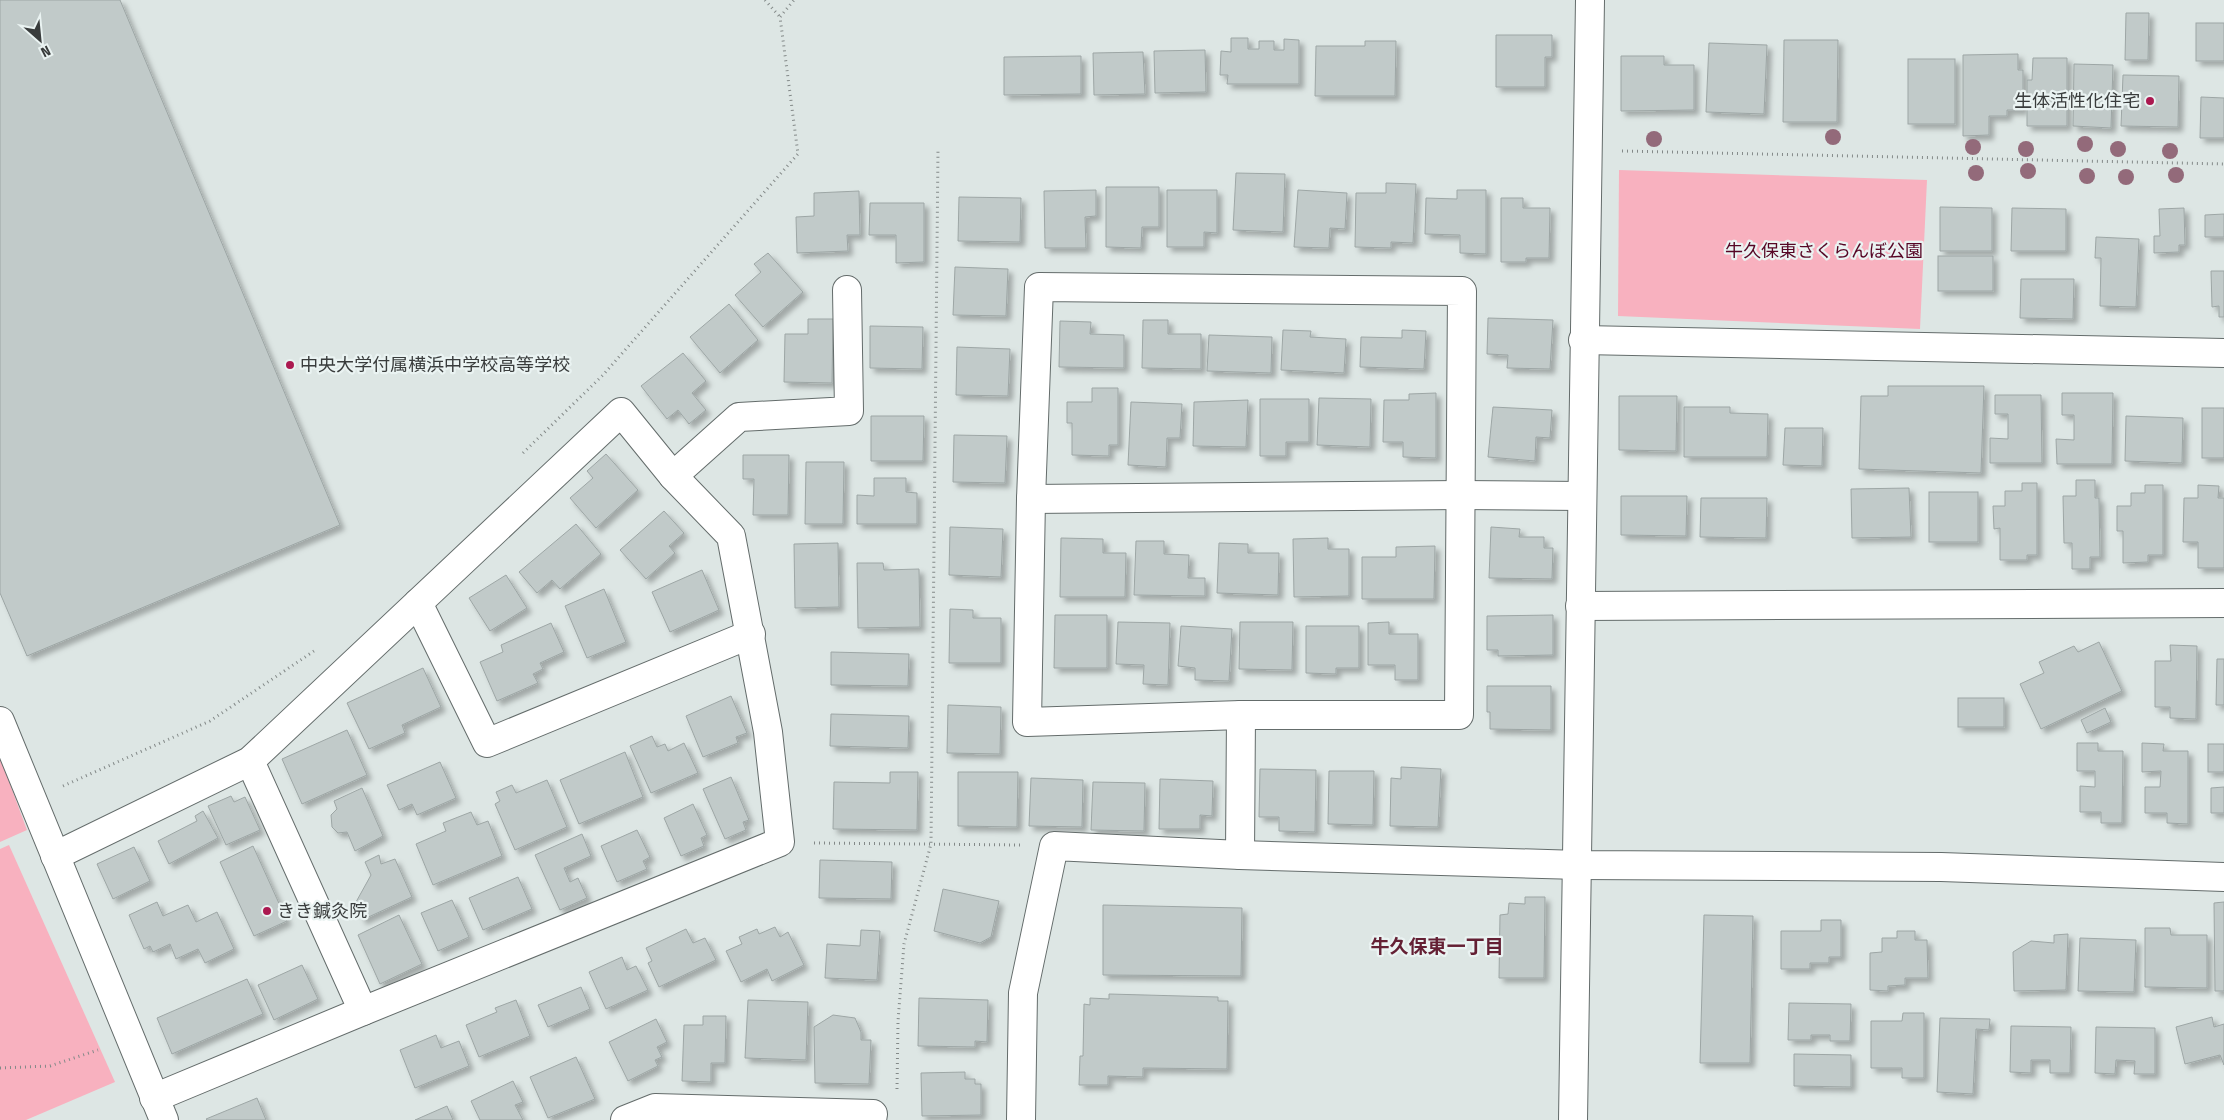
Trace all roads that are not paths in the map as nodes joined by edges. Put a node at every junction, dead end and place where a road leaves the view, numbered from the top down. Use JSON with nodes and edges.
{"nodes":[{"id":1,"x":1590,"y":0,"type":"edge"},
{"id":2,"x":847,"y":290,"type":"dead end"},
{"id":3,"x":1583,"y":340,"type":"junction"},
{"id":4,"x":2224,"y":353,"type":"edge"},
{"id":5,"x":673,"y":476,"type":"junction"},
{"id":6,"x":1460,"y":494,"type":"junction"},
{"id":7,"x":1582,"y":496,"type":"junction"},
{"id":8,"x":1031,"y":499,"type":"junction"},
{"id":9,"x":2224,"y":603,"type":"edge"},
{"id":10,"x":418,"y":604,"type":"junction"},
{"id":11,"x":1580,"y":606,"type":"junction"},
{"id":12,"x":751,"y":634,"type":"junction"},
{"id":13,"x":1241,"y":715,"type":"junction"},
{"id":14,"x":1,"y":728,"type":"edge"},
{"id":15,"x":250,"y":761,"type":"junction"},
{"id":16,"x":1240,"y":855,"type":"junction"},
{"id":17,"x":55,"y":856,"type":"junction"},
{"id":18,"x":1579,"y":865,"type":"junction"},
{"id":19,"x":2224,"y":877,"type":"edge"},
{"id":20,"x":363,"y":1011,"type":"junction"},
{"id":21,"x":159,"y":1109,"type":"edge"},
{"id":22,"x":872,"y":1117,"type":"edge"},
{"id":23,"x":625,"y":1120,"type":"edge"},
{"id":24,"x":1021,"y":1120,"type":"edge"},
{"id":25,"x":1573,"y":1120,"type":"edge"}],
"edges":[{"from":1,"to":3,"type":"street"},
{"from":2,"to":5,"type":"street"},
{"from":3,"to":4,"type":"street"},
{"from":3,"to":7,"type":"street"},
{"from":5,"to":10,"type":"street"},
{"from":5,"to":12,"type":"street"},
{"from":6,"to":7,"type":"street"},
{"from":6,"to":8,"type":"street"},
{"from":6,"to":8,"type":"street"},
{"from":6,"to":13,"type":"street"},
{"from":7,"to":11,"type":"street"},
{"from":8,"to":13,"type":"street"},
{"from":9,"to":11,"type":"street"},
{"from":10,"to":12,"type":"street"},
{"from":10,"to":15,"type":"street"},
{"from":11,"to":18,"type":"street"},
{"from":12,"to":20,"type":"street"},
{"from":13,"to":16,"type":"street"},
{"from":14,"to":17,"type":"street"},
{"from":15,"to":17,"type":"street"},
{"from":15,"to":20,"type":"street"},
{"from":16,"to":18,"type":"street"},
{"from":16,"to":24,"type":"street"},
{"from":17,"to":21,"type":"street"},
{"from":18,"to":19,"type":"street"},
{"from":18,"to":25,"type":"street"},
{"from":20,"to":21,"type":"street"},
{"from":22,"to":23,"type":"street"}]}
